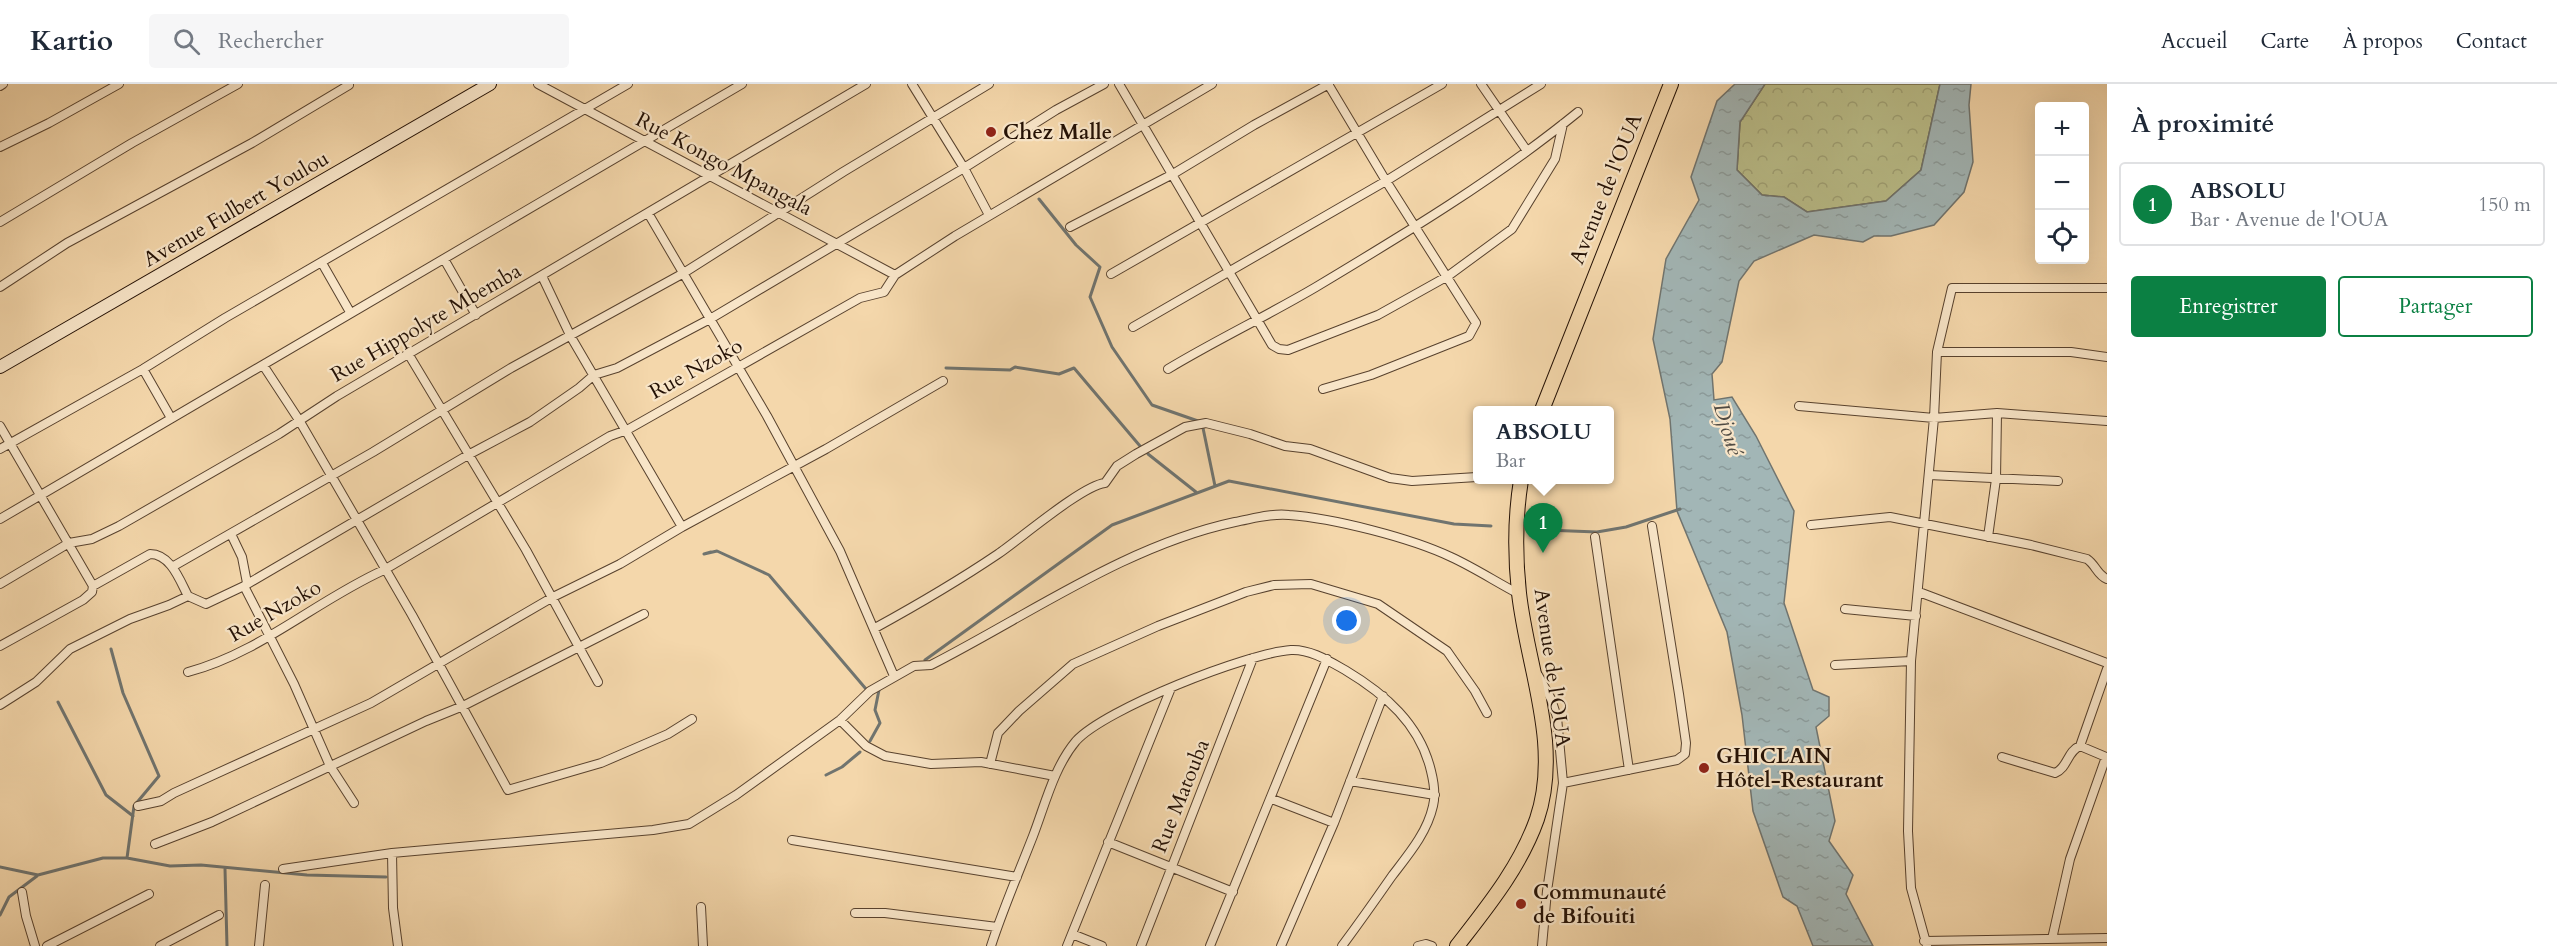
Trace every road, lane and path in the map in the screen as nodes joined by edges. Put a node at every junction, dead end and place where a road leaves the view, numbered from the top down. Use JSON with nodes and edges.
{"nodes":[{"id":1,"x":119,"y":84,"type":"edge"},
{"id":2,"x":238,"y":84,"type":"edge"},
{"id":3,"x":490,"y":84,"type":"edge"},
{"id":4,"x":538,"y":84,"type":"edge"},
{"id":5,"x":628,"y":84,"type":"edge"},
{"id":6,"x":742,"y":84,"type":"edge"},
{"id":7,"x":866,"y":84,"type":"edge"},
{"id":8,"x":912,"y":84,"type":"edge"},
{"id":9,"x":989,"y":84,"type":"edge"},
{"id":10,"x":1104,"y":84,"type":"edge"},
{"id":11,"x":1119,"y":84,"type":"edge"},
{"id":12,"x":1212,"y":84,"type":"edge"},
{"id":13,"x":1328,"y":84,"type":"edge"},
{"id":14,"x":1442,"y":84,"type":"edge"},
{"id":15,"x":1482,"y":84,"type":"edge"},
{"id":16,"x":1541,"y":84,"type":"edge"},
{"id":17,"x":1671,"y":84,"type":"edge"},
{"id":18,"x":349,"y":85,"type":"edge"},
{"id":19,"x":585,"y":110,"type":"junction"},
{"id":20,"x":1499,"y":111,"type":"junction"},
{"id":21,"x":1578,"y":112,"type":"dead end"},
{"id":22,"x":933,"y":118,"type":"junction"},
{"id":23,"x":1563,"y":124,"type":"junction"},
{"id":24,"x":1143,"y":125,"type":"junction"},
{"id":25,"x":1356,"y":133,"type":"junction"},
{"id":26,"x":643,"y":141,"type":"junction"},
{"id":27,"x":0,"y":147,"type":"edge"},
{"id":28,"x":1527,"y":151,"type":"junction"},
{"id":29,"x":964,"y":168,"type":"junction"},
{"id":30,"x":1173,"y":174,"type":"junction"},
{"id":31,"x":710,"y":176,"type":"junction"},
{"id":32,"x":1386,"y":181,"type":"junction"},
{"id":33,"x":648,"y":213,"type":"junction"},
{"id":34,"x":777,"y":213,"type":"junction"},
{"id":35,"x":989,"y":215,"type":"junction"},
{"id":36,"x":0,"y":222,"type":"edge"},
{"id":37,"x":1200,"y":223,"type":"junction"},
{"id":38,"x":1415,"y":226,"type":"junction"},
{"id":39,"x":1070,"y":227,"type":"dead end"},
{"id":40,"x":835,"y":243,"type":"junction"},
{"id":41,"x":444,"y":259,"type":"junction"},
{"id":42,"x":322,"y":263,"type":"junction"},
{"id":43,"x":1229,"y":272,"type":"junction"},
{"id":44,"x":682,"y":274,"type":"junction"},
{"id":45,"x":1111,"y":274,"type":"dead end"},
{"id":46,"x":895,"y":275,"type":"junction"},
{"id":47,"x":542,"y":276,"type":"junction"},
{"id":48,"x":1448,"y":276,"type":"junction"},
{"id":49,"x":0,"y":287,"type":"edge"},
{"id":50,"x":2107,"y":288,"type":"edge"},
{"id":51,"x":350,"y":312,"type":"junction"},
{"id":52,"x":476,"y":315,"type":"junction"},
{"id":53,"x":710,"y":319,"type":"junction"},
{"id":54,"x":1256,"y":319,"type":"junction"},
{"id":55,"x":1133,"y":327,"type":"dead end"},
{"id":56,"x":571,"y":336,"type":"junction"},
{"id":57,"x":1937,"y":352,"type":"junction"},
{"id":58,"x":410,"y":355,"type":"junction"},
{"id":59,"x":2107,"y":357,"type":"edge"},
{"id":60,"x":263,"y":365,"type":"junction"},
{"id":61,"x":0,"y":367,"type":"edge"},
{"id":62,"x":737,"y":367,"type":"junction"},
{"id":63,"x":143,"y":369,"type":"junction"},
{"id":64,"x":1168,"y":369,"type":"dead end"},
{"id":65,"x":594,"y":375,"type":"junction"},
{"id":66,"x":944,"y":381,"type":"dead end"},
{"id":67,"x":1323,"y":389,"type":"dead end"},
{"id":68,"x":1544,"y":406,"type":"edge"},
{"id":69,"x":1799,"y":406,"type":"dead end"},
{"id":70,"x":444,"y":409,"type":"junction"},
{"id":71,"x":1996,"y":413,"type":"junction"},
{"id":72,"x":171,"y":418,"type":"junction"},
{"id":73,"x":1934,"y":418,"type":"junction"},
{"id":74,"x":299,"y":420,"type":"junction"},
{"id":75,"x":2107,"y":421,"type":"edge"},
{"id":76,"x":0,"y":426,"type":"edge"},
{"id":77,"x":627,"y":430,"type":"junction"},
{"id":78,"x":10,"y":443,"type":"junction"},
{"id":79,"x":0,"y":449,"type":"edge"},
{"id":80,"x":468,"y":455,"type":"junction"},
{"id":81,"x":794,"y":465,"type":"junction"},
{"id":82,"x":1929,"y":475,"type":"junction"},
{"id":83,"x":330,"y":476,"type":"junction"},
{"id":84,"x":1473,"y":477,"type":"edge"},
{"id":85,"x":1996,"y":479,"type":"junction"},
{"id":86,"x":2058,"y":481,"type":"dead end"},
{"id":87,"x":1521,"y":484,"type":"edge"},
{"id":88,"x":40,"y":496,"type":"junction"},
{"id":89,"x":497,"y":504,"type":"junction"},
{"id":90,"x":0,"y":519,"type":"edge"},
{"id":91,"x":357,"y":520,"type":"junction"},
{"id":92,"x":1811,"y":525,"type":"dead end"},
{"id":93,"x":1925,"y":525,"type":"junction"},
{"id":94,"x":1652,"y":526,"type":"dead end"},
{"id":95,"x":682,"y":527,"type":"junction"},
{"id":96,"x":231,"y":534,"type":"junction"},
{"id":97,"x":1595,"y":537,"type":"dead end"},
{"id":98,"x":1988,"y":537,"type":"junction"},
{"id":99,"x":69,"y":543,"type":"junction"},
{"id":100,"x":172,"y":567,"type":"junction"},
{"id":101,"x":384,"y":570,"type":"junction"},
{"id":102,"x":2107,"y":579,"type":"edge"},
{"id":103,"x":0,"y":584,"type":"edge"},
{"id":104,"x":245,"y":584,"type":"junction"},
{"id":105,"x":93,"y":586,"type":"junction"},
{"id":106,"x":1919,"y":592,"type":"junction"},
{"id":107,"x":1519,"y":594,"type":"junction"},
{"id":108,"x":188,"y":596,"type":"junction"},
{"id":109,"x":553,"y":597,"type":"junction"},
{"id":110,"x":1845,"y":609,"type":"dead end"},
{"id":111,"x":644,"y":614,"type":"dead end"},
{"id":112,"x":1916,"y":616,"type":"junction"},
{"id":113,"x":874,"y":628,"type":"junction"},
{"id":114,"x":270,"y":635,"type":"junction"},
{"id":115,"x":0,"y":646,"type":"edge"},
{"id":116,"x":580,"y":647,"type":"junction"},
{"id":117,"x":1253,"y":658,"type":"junction"},
{"id":118,"x":1327,"y":659,"type":"junction"},
{"id":119,"x":1911,"y":661,"type":"junction"},
{"id":120,"x":2107,"y":663,"type":"edge"},
{"id":121,"x":440,"y":665,"type":"junction"},
{"id":122,"x":1835,"y":665,"type":"dead end"},
{"id":123,"x":1534,"y":667,"type":"junction"},
{"id":124,"x":2107,"y":669,"type":"edge"},
{"id":125,"x":188,"y":672,"type":"dead end"},
{"id":126,"x":894,"y":676,"type":"junction"},
{"id":127,"x":598,"y":682,"type":"dead end"},
{"id":128,"x":1171,"y":688,"type":"junction"},
{"id":129,"x":1383,"y":696,"type":"junction"},
{"id":130,"x":0,"y":705,"type":"edge"},
{"id":131,"x":463,"y":706,"type":"junction"},
{"id":132,"x":1487,"y":713,"type":"dead end"},
{"id":133,"x":692,"y":719,"type":"dead end"},
{"id":134,"x":840,"y":720,"type":"junction"},
{"id":135,"x":315,"y":730,"type":"junction"},
{"id":136,"x":2080,"y":746,"type":"junction"},
{"id":137,"x":2002,"y":757,"type":"dead end"},
{"id":138,"x":2107,"y":757,"type":"edge"},
{"id":139,"x":990,"y":764,"type":"junction"},
{"id":140,"x":330,"y":766,"type":"junction"},
{"id":141,"x":1629,"y":770,"type":"junction"},
{"id":142,"x":1055,"y":776,"type":"junction"},
{"id":143,"x":1350,"y":781,"type":"junction"},
{"id":144,"x":1563,"y":783,"type":"junction"},
{"id":145,"x":1435,"y":795,"type":"junction"},
{"id":146,"x":1272,"y":799,"type":"junction"},
{"id":147,"x":354,"y":803,"type":"dead end"},
{"id":148,"x":138,"y":806,"type":"dead end"},
{"id":149,"x":1334,"y":823,"type":"junction"},
{"id":150,"x":792,"y":840,"type":"dead end"},
{"id":151,"x":1108,"y":842,"type":"junction"},
{"id":152,"x":155,"y":844,"type":"dead end"},
{"id":153,"x":392,"y":853,"type":"junction"},
{"id":154,"x":1172,"y":868,"type":"junction"},
{"id":155,"x":283,"y":869,"type":"dead end"},
{"id":156,"x":1017,"y":877,"type":"junction"},
{"id":157,"x":265,"y":885,"type":"dead end"},
{"id":158,"x":22,"y":892,"type":"dead end"},
{"id":159,"x":1233,"y":892,"type":"junction"},
{"id":160,"x":149,"y":894,"type":"dead end"},
{"id":161,"x":701,"y":907,"type":"dead end"},
{"id":162,"x":855,"y":913,"type":"dead end"},
{"id":163,"x":219,"y":915,"type":"dead end"},
{"id":164,"x":997,"y":927,"type":"junction"},
{"id":165,"x":1072,"y":934,"type":"junction"},
{"id":166,"x":2107,"y":938,"type":"edge"},
{"id":167,"x":2052,"y":939,"type":"junction"},
{"id":168,"x":2025,"y":942,"type":"edge"},
{"id":169,"x":1925,"y":944,"type":"edge"},
{"id":170,"x":35,"y":946,"type":"edge"},
{"id":171,"x":47,"y":946,"type":"edge"},
{"id":172,"x":160,"y":946,"type":"edge"},
{"id":173,"x":259,"y":946,"type":"edge"},
{"id":174,"x":399,"y":946,"type":"edge"},
{"id":175,"x":703,"y":946,"type":"edge"},
{"id":176,"x":991,"y":946,"type":"edge"},
{"id":177,"x":1067,"y":946,"type":"edge"},
{"id":178,"x":1102,"y":946,"type":"edge"},
{"id":179,"x":1141,"y":946,"type":"edge"},
{"id":180,"x":1210,"y":946,"type":"edge"},
{"id":181,"x":1281,"y":946,"type":"edge"},
{"id":182,"x":1342,"y":946,"type":"edge"},
{"id":183,"x":1418,"y":946,"type":"edge"},
{"id":184,"x":1432,"y":946,"type":"edge"},
{"id":185,"x":1457,"y":946,"type":"edge"},
{"id":186,"x":1542,"y":946,"type":"edge"}],
"edges":[{"from":1,"to":27,"type":"street"},
{"from":2,"to":36,"type":"street"},
{"from":3,"to":61,"type":"main road","name":"Avenue Fulbert Youlou"},
{"from":4,"to":19,"type":"street","name":"Rue Kongo Mpangala"},
{"from":5,"to":19,"type":"street"},
{"from":6,"to":26,"type":"street"},
{"from":7,"to":31,"type":"street","name":"Rue Hippolyte Mbemba"},
{"from":8,"to":22,"type":"street"},
{"from":9,"to":22,"type":"street"},
{"from":10,"to":29,"type":"street"},
{"from":11,"to":24,"type":"street"},
{"from":12,"to":24,"type":"street","name":"Rue Nzoko"},
{"from":13,"to":25,"type":"street"},
{"from":13,"to":30,"type":"street"},
{"from":14,"to":25,"type":"street"},
{"from":15,"to":20,"type":"street"},
{"from":16,"to":20,"type":"street"},
{"from":17,"to":68,"type":"main road","name":"Avenue de l'OUA"},
{"from":18,"to":49,"type":"street"},
{"from":19,"to":26,"type":"street","name":"Rue Kongo Mpangala"},
{"from":19,"to":42,"type":"street"},
{"from":20,"to":28,"type":"street"},
{"from":20,"to":32,"type":"street"},
{"from":21,"to":23,"type":"street"},
{"from":22,"to":29,"type":"street"},
{"from":22,"to":34,"type":"street"},
{"from":23,"to":28,"type":"street"},
{"from":23,"to":48,"type":"street"},
{"from":24,"to":30,"type":"street"},
{"from":24,"to":35,"type":"street","name":"Rue Nzoko"},
{"from":25,"to":32,"type":"street"},
{"from":25,"to":37,"type":"street"},
{"from":26,"to":31,"type":"street","name":"Rue Kongo Mpangala"},
{"from":26,"to":41,"type":"street"},
{"from":28,"to":38,"type":"street"},
{"from":29,"to":35,"type":"street"},
{"from":29,"to":40,"type":"street"},
{"from":30,"to":37,"type":"street"},
{"from":30,"to":39,"type":"street"},
{"from":31,"to":33,"type":"street","name":"Rue Hippolyte Mbemba"},
{"from":31,"to":34,"type":"street","name":"Rue Kongo Mpangala"},
{"from":32,"to":38,"type":"street"},
{"from":32,"to":43,"type":"street"},
{"from":33,"to":44,"type":"street"},
{"from":33,"to":47,"type":"street","name":"Rue Hippolyte Mbemba"},
{"from":34,"to":40,"type":"street","name":"Rue Kongo Mpangala"},
{"from":34,"to":44,"type":"street"},
{"from":35,"to":46,"type":"street","name":"Rue Nzoko"},
{"from":37,"to":43,"type":"street"},
{"from":37,"to":45,"type":"street"},
{"from":38,"to":48,"type":"street"},
{"from":38,"to":54,"type":"street"},
{"from":40,"to":46,"type":"street","name":"Rue Kongo Mpangala"},
{"from":40,"to":53,"type":"street"},
{"from":41,"to":51,"type":"street"},
{"from":41,"to":52,"type":"street"},
{"from":42,"to":51,"type":"street"},
{"from":42,"to":63,"type":"street"},
{"from":43,"to":54,"type":"street"},
{"from":43,"to":55,"type":"street"},
{"from":44,"to":53,"type":"street"},
{"from":44,"to":56,"type":"street"},
{"from":46,"to":62,"type":"street","name":"Rue Nzoko"},
{"from":47,"to":52,"type":"street","name":"Rue Hippolyte Mbemba"},
{"from":47,"to":56,"type":"street"},
{"from":48,"to":54,"type":"street"},
{"from":48,"to":67,"type":"street"},
{"from":50,"to":57,"type":"street"},
{"from":51,"to":60,"type":"street"},
{"from":52,"to":58,"type":"street","name":"Rue Hippolyte Mbemba"},
{"from":53,"to":62,"type":"street"},
{"from":53,"to":65,"type":"street"},
{"from":54,"to":64,"type":"street"},
{"from":56,"to":65,"type":"street"},
{"from":56,"to":70,"type":"street"},
{"from":57,"to":59,"type":"street"},
{"from":57,"to":73,"type":"street"},
{"from":58,"to":70,"type":"street"},
{"from":58,"to":74,"type":"street","name":"Rue Hippolyte Mbemba"},
{"from":60,"to":72,"type":"street"},
{"from":60,"to":74,"type":"street"},
{"from":62,"to":77,"type":"street","name":"Rue Nzoko"},
{"from":62,"to":81,"type":"street"},
{"from":63,"to":72,"type":"street"},
{"from":63,"to":78,"type":"street"},
{"from":65,"to":77,"type":"street"},
{"from":65,"to":80,"type":"street"},
{"from":66,"to":81,"type":"street"},
{"from":69,"to":73,"type":"street"},
{"from":70,"to":80,"type":"street"},
{"from":70,"to":83,"type":"street"},
{"from":71,"to":73,"type":"street"},
{"from":71,"to":75,"type":"street"},
{"from":71,"to":85,"type":"street"},
{"from":72,"to":88,"type":"street"},
{"from":73,"to":82,"type":"street"},
{"from":74,"to":83,"type":"street"},
{"from":74,"to":99,"type":"street","name":"Rue Hippolyte Mbemba"},
{"from":76,"to":78,"type":"street"},
{"from":77,"to":89,"type":"street","name":"Rue Nzoko"},
{"from":77,"to":95,"type":"street"},
{"from":78,"to":79,"type":"street"},
{"from":78,"to":88,"type":"street"},
{"from":80,"to":89,"type":"street"},
{"from":80,"to":91,"type":"street"},
{"from":81,"to":95,"type":"street"},
{"from":81,"to":113,"type":"street"},
{"from":82,"to":85,"type":"street"},
{"from":82,"to":93,"type":"street"},
{"from":83,"to":91,"type":"street"},
{"from":83,"to":96,"type":"street"},
{"from":84,"to":113,"type":"street"},
{"from":85,"to":86,"type":"street"},
{"from":85,"to":98,"type":"street"},
{"from":87,"to":107,"type":"main road","name":"Avenue de l'OUA"},
{"from":88,"to":90,"type":"street"},
{"from":88,"to":99,"type":"street"},
{"from":89,"to":101,"type":"street","name":"Rue Nzoko"},
{"from":89,"to":109,"type":"street"},
{"from":91,"to":101,"type":"street"},
{"from":91,"to":104,"type":"street"},
{"from":92,"to":93,"type":"street"},
{"from":93,"to":98,"type":"street"},
{"from":93,"to":106,"type":"street"},
{"from":94,"to":141,"type":"street"},
{"from":95,"to":109,"type":"street"},
{"from":96,"to":100,"type":"street"},
{"from":96,"to":104,"type":"street"},
{"from":97,"to":141,"type":"street"},
{"from":98,"to":102,"type":"street"},
{"from":99,"to":103,"type":"street","name":"Rue Hippolyte Mbemba"},
{"from":99,"to":105,"type":"street"},
{"from":100,"to":105,"type":"street"},
{"from":100,"to":108,"type":"street"},
{"from":101,"to":114,"type":"street","name":"Rue Nzoko"},
{"from":101,"to":121,"type":"street"},
{"from":104,"to":108,"type":"street"},
{"from":104,"to":114,"type":"street"},
{"from":105,"to":115,"type":"street"},
{"from":106,"to":112,"type":"street"},
{"from":106,"to":120,"type":"street"},
{"from":107,"to":123,"type":"main road","name":"Avenue de l'OUA"},
{"from":107,"to":126,"type":"street"},
{"from":108,"to":130,"type":"street"},
{"from":109,"to":116,"type":"street"},
{"from":109,"to":121,"type":"street"},
{"from":110,"to":112,"type":"street"},
{"from":111,"to":116,"type":"street"},
{"from":112,"to":119,"type":"street"},
{"from":113,"to":126,"type":"street"},
{"from":114,"to":125,"type":"street","name":"Rue Nzoko"},
{"from":114,"to":135,"type":"street"},
{"from":116,"to":127,"type":"street"},
{"from":116,"to":131,"type":"street"},
{"from":117,"to":118,"type":"street"},
{"from":117,"to":128,"type":"street"},
{"from":117,"to":154,"type":"street","name":"Rue Matouba"},
{"from":118,"to":129,"type":"street"},
{"from":118,"to":146,"type":"street"},
{"from":119,"to":122,"type":"street"},
{"from":119,"to":169,"type":"street"},
{"from":121,"to":131,"type":"street"},
{"from":121,"to":135,"type":"street"},
{"from":123,"to":144,"type":"street"},
{"from":123,"to":185,"type":"main road","name":"Avenue de l'OUA"},
{"from":124,"to":136,"type":"street"},
{"from":126,"to":134,"type":"street"},
{"from":128,"to":142,"type":"street"},
{"from":128,"to":151,"type":"street"},
{"from":129,"to":143,"type":"street"},
{"from":129,"to":145,"type":"street"},
{"from":131,"to":133,"type":"street"},
{"from":131,"to":140,"type":"street"},
{"from":132,"to":139,"type":"street"},
{"from":134,"to":139,"type":"street"},
{"from":134,"to":153,"type":"street"},
{"from":135,"to":140,"type":"street"},
{"from":135,"to":148,"type":"street"},
{"from":136,"to":137,"type":"street"},
{"from":136,"to":138,"type":"street"},
{"from":138,"to":167,"type":"street"},
{"from":139,"to":142,"type":"street"},
{"from":140,"to":147,"type":"street"},
{"from":140,"to":152,"type":"street"},
{"from":141,"to":144,"type":"street"},
{"from":142,"to":156,"type":"street"},
{"from":143,"to":145,"type":"street"},
{"from":143,"to":149,"type":"street"},
{"from":144,"to":186,"type":"street"},
{"from":145,"to":182,"type":"street"},
{"from":146,"to":149,"type":"street"},
{"from":146,"to":159,"type":"street"},
{"from":149,"to":181,"type":"street"},
{"from":150,"to":156,"type":"street"},
{"from":151,"to":154,"type":"street"},
{"from":151,"to":165,"type":"street"},
{"from":153,"to":155,"type":"street"},
{"from":153,"to":174,"type":"street"},
{"from":154,"to":159,"type":"street"},
{"from":154,"to":179,"type":"street","name":"Rue Matouba"},
{"from":156,"to":164,"type":"street"},
{"from":157,"to":173,"type":"street"},
{"from":158,"to":170,"type":"street"},
{"from":159,"to":180,"type":"street"},
{"from":160,"to":171,"type":"street"},
{"from":161,"to":175,"type":"street"},
{"from":162,"to":164,"type":"street"},
{"from":163,"to":172,"type":"street"},
{"from":164,"to":176,"type":"street"},
{"from":165,"to":177,"type":"street"},
{"from":165,"to":178,"type":"street"},
{"from":166,"to":167,"type":"street"},
{"from":167,"to":168,"type":"street"},
{"from":168,"to":169,"type":"street"},
{"from":183,"to":184,"type":"street"}]}
